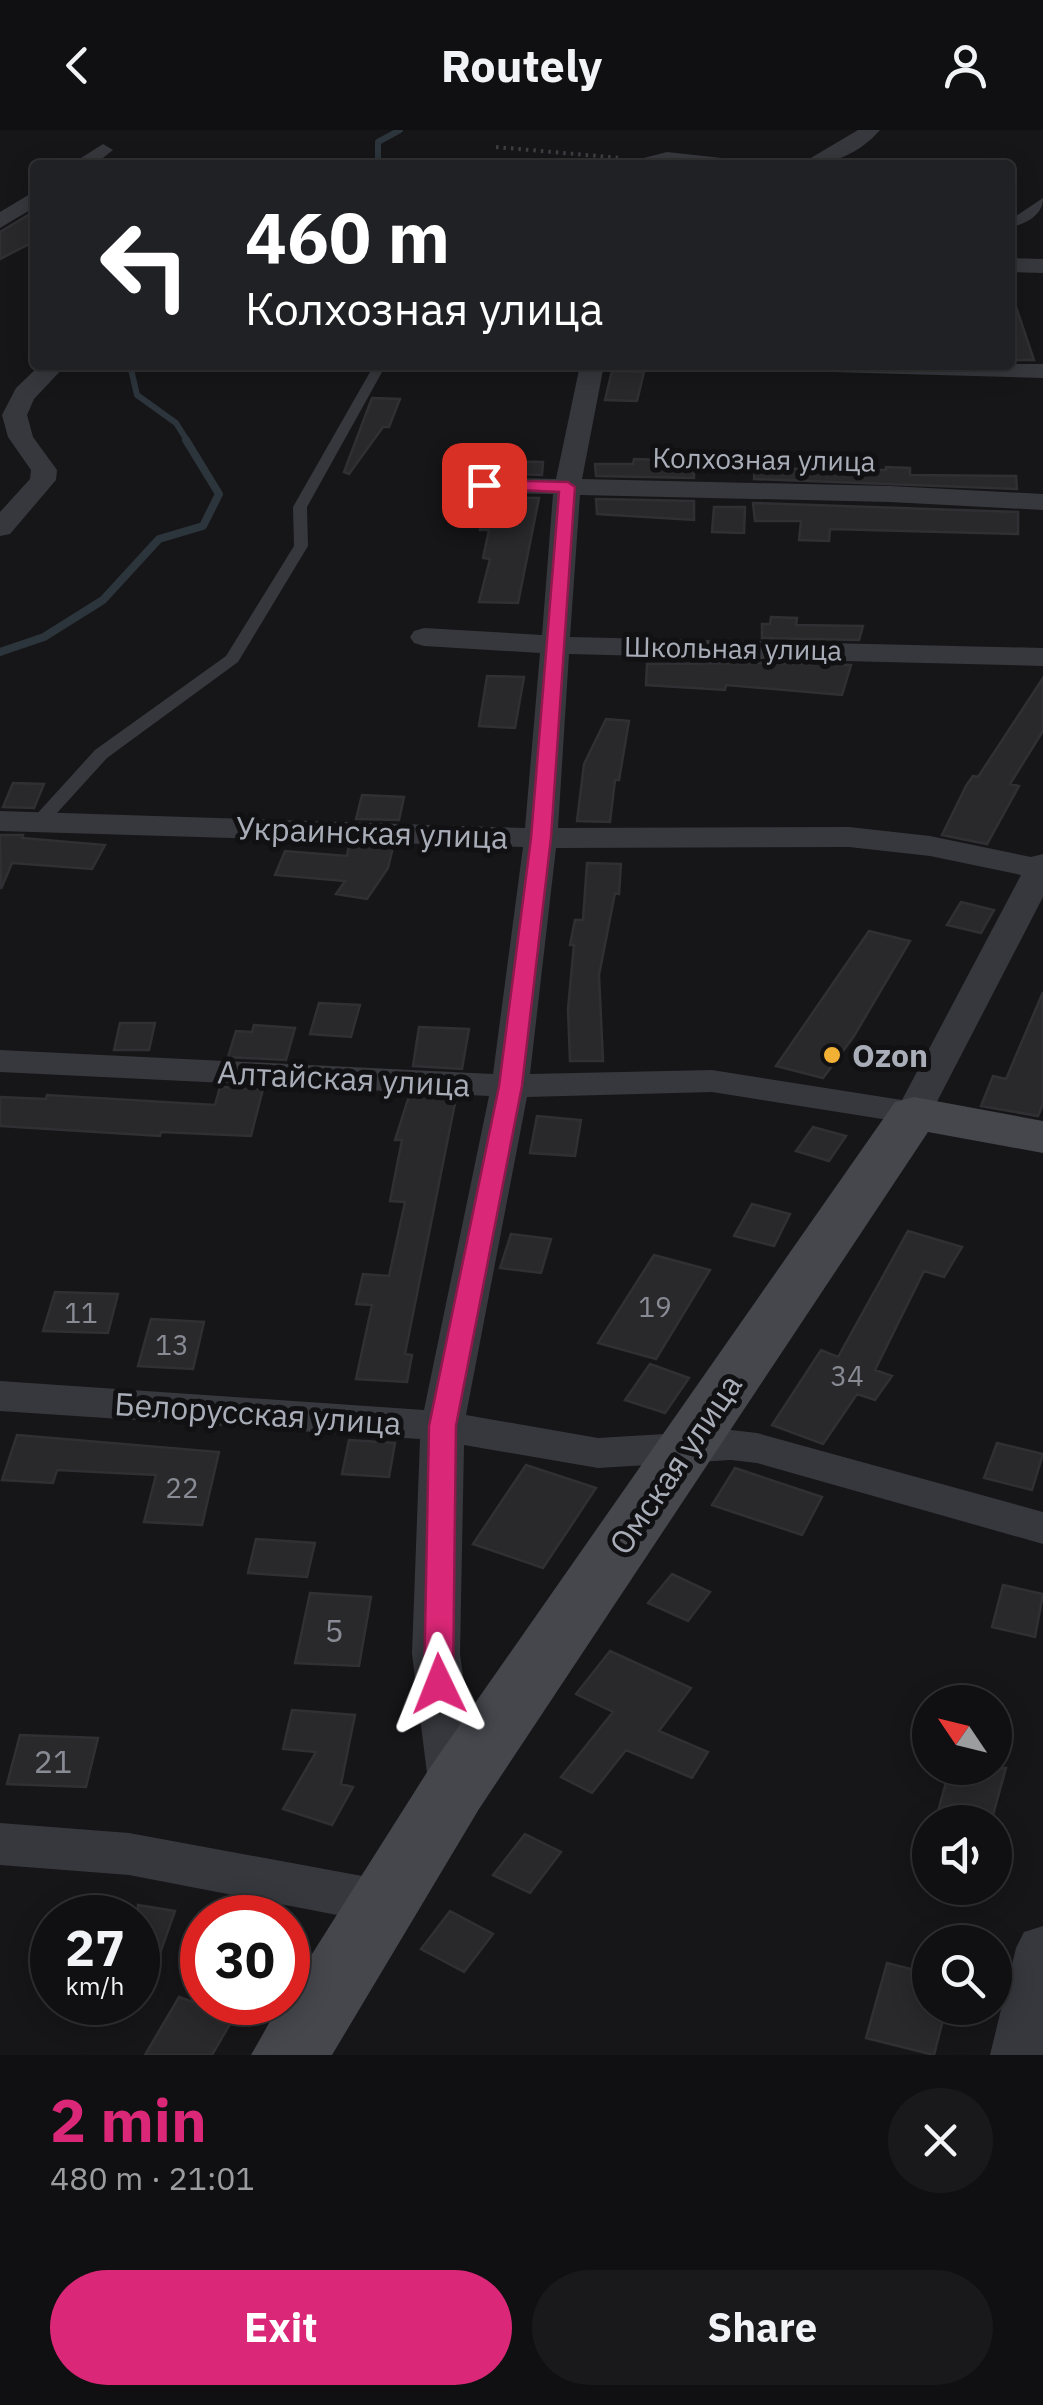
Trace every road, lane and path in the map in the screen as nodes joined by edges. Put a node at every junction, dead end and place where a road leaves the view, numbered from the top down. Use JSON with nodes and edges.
{"nodes":[{"id":1,"x":870,"y":130,"type":"edge"},
{"id":2,"x":496,"y":147,"type":"dead end"},
{"id":3,"x":102,"y":150,"type":"dead end"},
{"id":4,"x":87,"y":160,"type":"edge"},
{"id":5,"x":615,"y":160,"type":"edge"},
{"id":6,"x":821,"y":160,"type":"edge"},
{"id":7,"x":1043,"y":200,"type":"edge"},
{"id":8,"x":30,"y":201,"type":"edge"},
{"id":9,"x":0,"y":222,"type":"edge"},
{"id":10,"x":1015,"y":222,"type":"edge"},
{"id":11,"x":1015,"y":265,"type":"edge"},
{"id":12,"x":1043,"y":266,"type":"edge"},
{"id":13,"x":48,"y":370,"type":"edge"},
{"id":14,"x":378,"y":370,"type":"edge"},
{"id":15,"x":591,"y":370,"type":"edge"},
{"id":16,"x":1008,"y":370,"type":"edge"},
{"id":17,"x":1043,"y":371,"type":"edge"},
{"id":18,"x":484,"y":485,"type":"dead end"},
{"id":19,"x":568,"y":487,"type":"junction"},
{"id":20,"x":1043,"y":502,"type":"edge"},
{"id":21,"x":0,"y":528,"type":"edge"},
{"id":22,"x":424,"y":637,"type":"dead end"},
{"id":23,"x":555,"y":645,"type":"junction"},
{"id":24,"x":1043,"y":657,"type":"edge"},
{"id":25,"x":41,"y":820,"type":"junction"},
{"id":26,"x":0,"y":821,"type":"edge"},
{"id":27,"x":541,"y":838,"type":"junction"},
{"id":28,"x":1042,"y":867,"type":"edge"},
{"id":29,"x":0,"y":1061,"type":"edge"},
{"id":30,"x":510,"y":1086,"type":"junction"},
{"id":31,"x":914,"y":1112,"type":"junction"},
{"id":32,"x":1043,"y":1137,"type":"edge"},
{"id":33,"x":0,"y":1396,"type":"edge"},
{"id":34,"x":442,"y":1426,"type":"junction"},
{"id":35,"x":687,"y":1448,"type":"junction"},
{"id":36,"x":1043,"y":1528,"type":"edge"},
{"id":37,"x":454,"y":1789,"type":"junction"},
{"id":38,"x":0,"y":1844,"type":"edge"},
{"id":39,"x":384,"y":1902,"type":"junction"},
{"id":40,"x":1043,"y":1948,"type":"edge"},
{"id":41,"x":290,"y":2055,"type":"edge"},
{"id":42,"x":1018,"y":2055,"type":"edge"}],
"edges":[{"from":1,"to":6,"type":"street"},
{"from":2,"to":5,"type":"path"},
{"from":3,"to":4,"type":"street"},
{"from":7,"to":10,"type":"lane"},
{"from":8,"to":9,"type":"street"},
{"from":11,"to":12,"type":"street"},
{"from":13,"to":21,"type":"street"},
{"from":14,"to":25,"type":"lane"},
{"from":15,"to":19,"type":"street"},
{"from":16,"to":17,"type":"street"},
{"from":18,"to":19,"type":"street","name":"Колхозная улица"},
{"from":19,"to":20,"type":"street","name":"Колхозная улица"},
{"from":19,"to":23,"type":"street"},
{"from":22,"to":23,"type":"street","name":"Школьная улица"},
{"from":23,"to":24,"type":"street","name":"Школьная улица"},
{"from":23,"to":27,"type":"street"},
{"from":25,"to":26,"type":"street","name":"Украинская улица"},
{"from":25,"to":27,"type":"street","name":"Украинская улица"},
{"from":27,"to":28,"type":"street","name":"Украинская улица"},
{"from":27,"to":30,"type":"street"},
{"from":28,"to":31,"type":"street","name":"Омская улица"},
{"from":29,"to":30,"type":"street","name":"Алтайская улица"},
{"from":30,"to":31,"type":"street","name":"Алтайская улица"},
{"from":30,"to":34,"type":"street"},
{"from":31,"to":32,"type":"street","name":"Алтайская улица"},
{"from":31,"to":35,"type":"street","name":"Омская улица"},
{"from":33,"to":34,"type":"street","name":"Белорусская улица"},
{"from":34,"to":35,"type":"street","name":"Белорусская улица"},
{"from":34,"to":37,"type":"street"},
{"from":35,"to":36,"type":"street","name":"Белорусская улица"},
{"from":35,"to":37,"type":"street","name":"Омская улица"},
{"from":37,"to":39,"type":"street","name":"Омская улица"},
{"from":38,"to":39,"type":"street"},
{"from":39,"to":41,"type":"street","name":"Омская улица"},
{"from":40,"to":42,"type":"street"}]}
